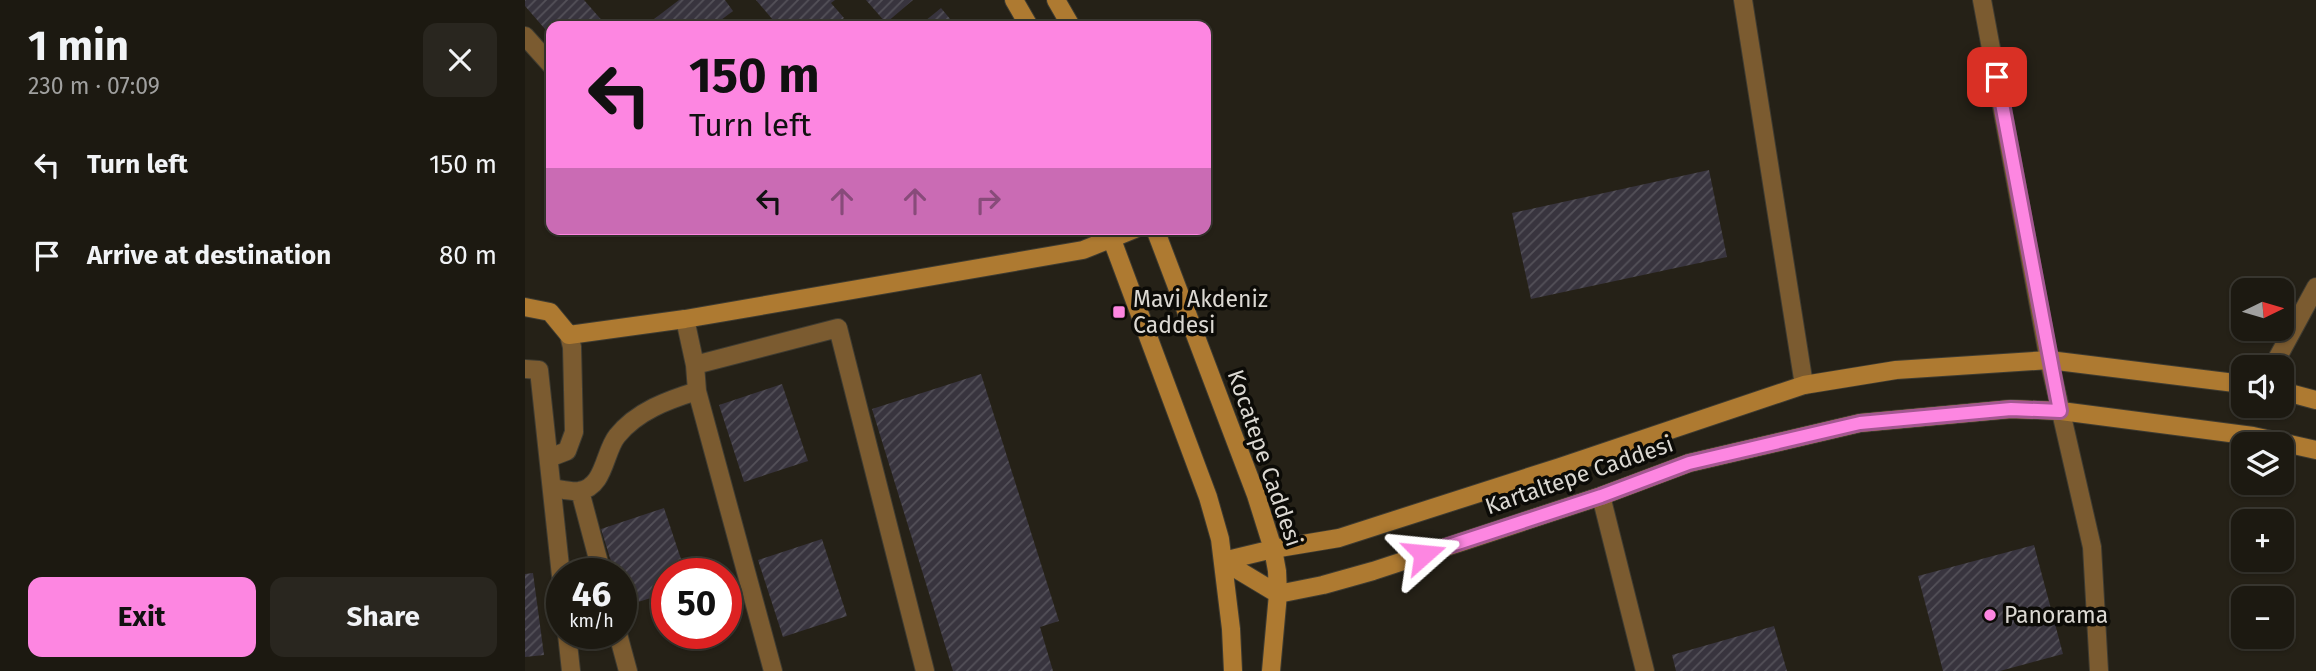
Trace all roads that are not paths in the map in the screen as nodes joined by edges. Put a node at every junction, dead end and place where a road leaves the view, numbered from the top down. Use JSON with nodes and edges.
{"nodes":[{"id":1,"x":1014,"y":0,"type":"edge"},
{"id":2,"x":1056,"y":0,"type":"edge"},
{"id":3,"x":1742,"y":0,"type":"edge"},
{"id":4,"x":1982,"y":0,"type":"edge"},
{"id":5,"x":1026,"y":21,"type":"edge"},
{"id":6,"x":1068,"y":21,"type":"edge"},
{"id":7,"x":525,"y":36,"type":"edge"},
{"id":8,"x":546,"y":59,"type":"edge"},
{"id":9,"x":1109,"y":235,"type":"edge"},
{"id":10,"x":1157,"y":235,"type":"edge"},
{"id":11,"x":2316,"y":287,"type":"edge"},
{"id":12,"x":525,"y":307,"type":"edge"},
{"id":13,"x":685,"y":319,"type":"junction"},
{"id":14,"x":569,"y":334,"type":"junction"},
{"id":15,"x":2279,"y":355,"type":"edge"},
{"id":16,"x":2049,"y":360,"type":"junction"},
{"id":17,"x":695,"y":365,"type":"junction"},
{"id":18,"x":525,"y":369,"type":"edge"},
{"id":19,"x":2231,"y":383,"type":"edge"},
{"id":20,"x":1804,"y":385,"type":"junction"},
{"id":21,"x":697,"y":391,"type":"junction"},
{"id":22,"x":2294,"y":394,"type":"edge"},
{"id":23,"x":2316,"y":400,"type":"edge"},
{"id":24,"x":2060,"y":411,"type":"junction"},
{"id":25,"x":2316,"y":450,"type":"edge"},
{"id":26,"x":549,"y":458,"type":"junction"},
{"id":27,"x":552,"y":488,"type":"junction"},
{"id":28,"x":580,"y":491,"type":"junction"},
{"id":29,"x":1601,"y":496,"type":"junction"},
{"id":30,"x":1273,"y":549,"type":"junction"},
{"id":31,"x":559,"y":558,"type":"edge"},
{"id":32,"x":598,"y":558,"type":"edge"},
{"id":33,"x":1223,"y":562,"type":"junction"},
{"id":34,"x":1277,"y":594,"type":"junction"},
{"id":35,"x":569,"y":649,"type":"edge"},
{"id":36,"x":622,"y":649,"type":"edge"},
{"id":37,"x":571,"y":671,"type":"edge"},
{"id":38,"x":628,"y":671,"type":"edge"},
{"id":39,"x":773,"y":671,"type":"edge"},
{"id":40,"x":925,"y":671,"type":"edge"},
{"id":41,"x":1233,"y":671,"type":"edge"},
{"id":42,"x":1271,"y":671,"type":"edge"},
{"id":43,"x":1645,"y":671,"type":"edge"},
{"id":44,"x":2099,"y":671,"type":"edge"}],
"edges":[{"from":1,"to":5,"type":"main road"},
{"from":2,"to":6,"type":"main road"},
{"from":3,"to":20,"type":"street"},
{"from":4,"to":16,"type":"street"},
{"from":7,"to":8,"type":"street"},
{"from":9,"to":13,"type":"main road"},
{"from":9,"to":33,"type":"main road"},
{"from":10,"to":30,"type":"main road","name":"Kocatepe Caddesi"},
{"from":11,"to":15,"type":"street"},
{"from":12,"to":14,"type":"main road"},
{"from":13,"to":14,"type":"main road"},
{"from":13,"to":17,"type":"street"},
{"from":14,"to":26,"type":"street"},
{"from":16,"to":19,"type":"main road","name":"Kartaltepe Caddesi"},
{"from":16,"to":20,"type":"main road","name":"Kartaltepe Caddesi"},
{"from":16,"to":24,"type":"street"},
{"from":17,"to":21,"type":"street"},
{"from":17,"to":40,"type":"street"},
{"from":18,"to":26,"type":"street"},
{"from":20,"to":30,"type":"main road","name":"Kartaltepe Caddesi"},
{"from":21,"to":28,"type":"street"},
{"from":21,"to":39,"type":"street"},
{"from":22,"to":23,"type":"main road"},
{"from":24,"to":25,"type":"main road","name":"Kartaltepe Caddesi"},
{"from":24,"to":29,"type":"main road","name":"Kartaltepe Caddesi"},
{"from":24,"to":44,"type":"street"},
{"from":26,"to":27,"type":"street"},
{"from":27,"to":28,"type":"street"},
{"from":27,"to":31,"type":"street"},
{"from":28,"to":32,"type":"street"},
{"from":29,"to":34,"type":"main road","name":"Kartaltepe Caddesi"},
{"from":29,"to":43,"type":"street"},
{"from":30,"to":33,"type":"main road","name":"Kartaltepe Caddesi"},
{"from":30,"to":34,"type":"main road","name":"Kocatepe Caddesi"},
{"from":33,"to":34,"type":"main road"},
{"from":33,"to":41,"type":"main road"},
{"from":34,"to":42,"type":"main road","name":"Kocatepe Caddesi"},
{"from":35,"to":37,"type":"street"},
{"from":36,"to":38,"type":"street"}]}
